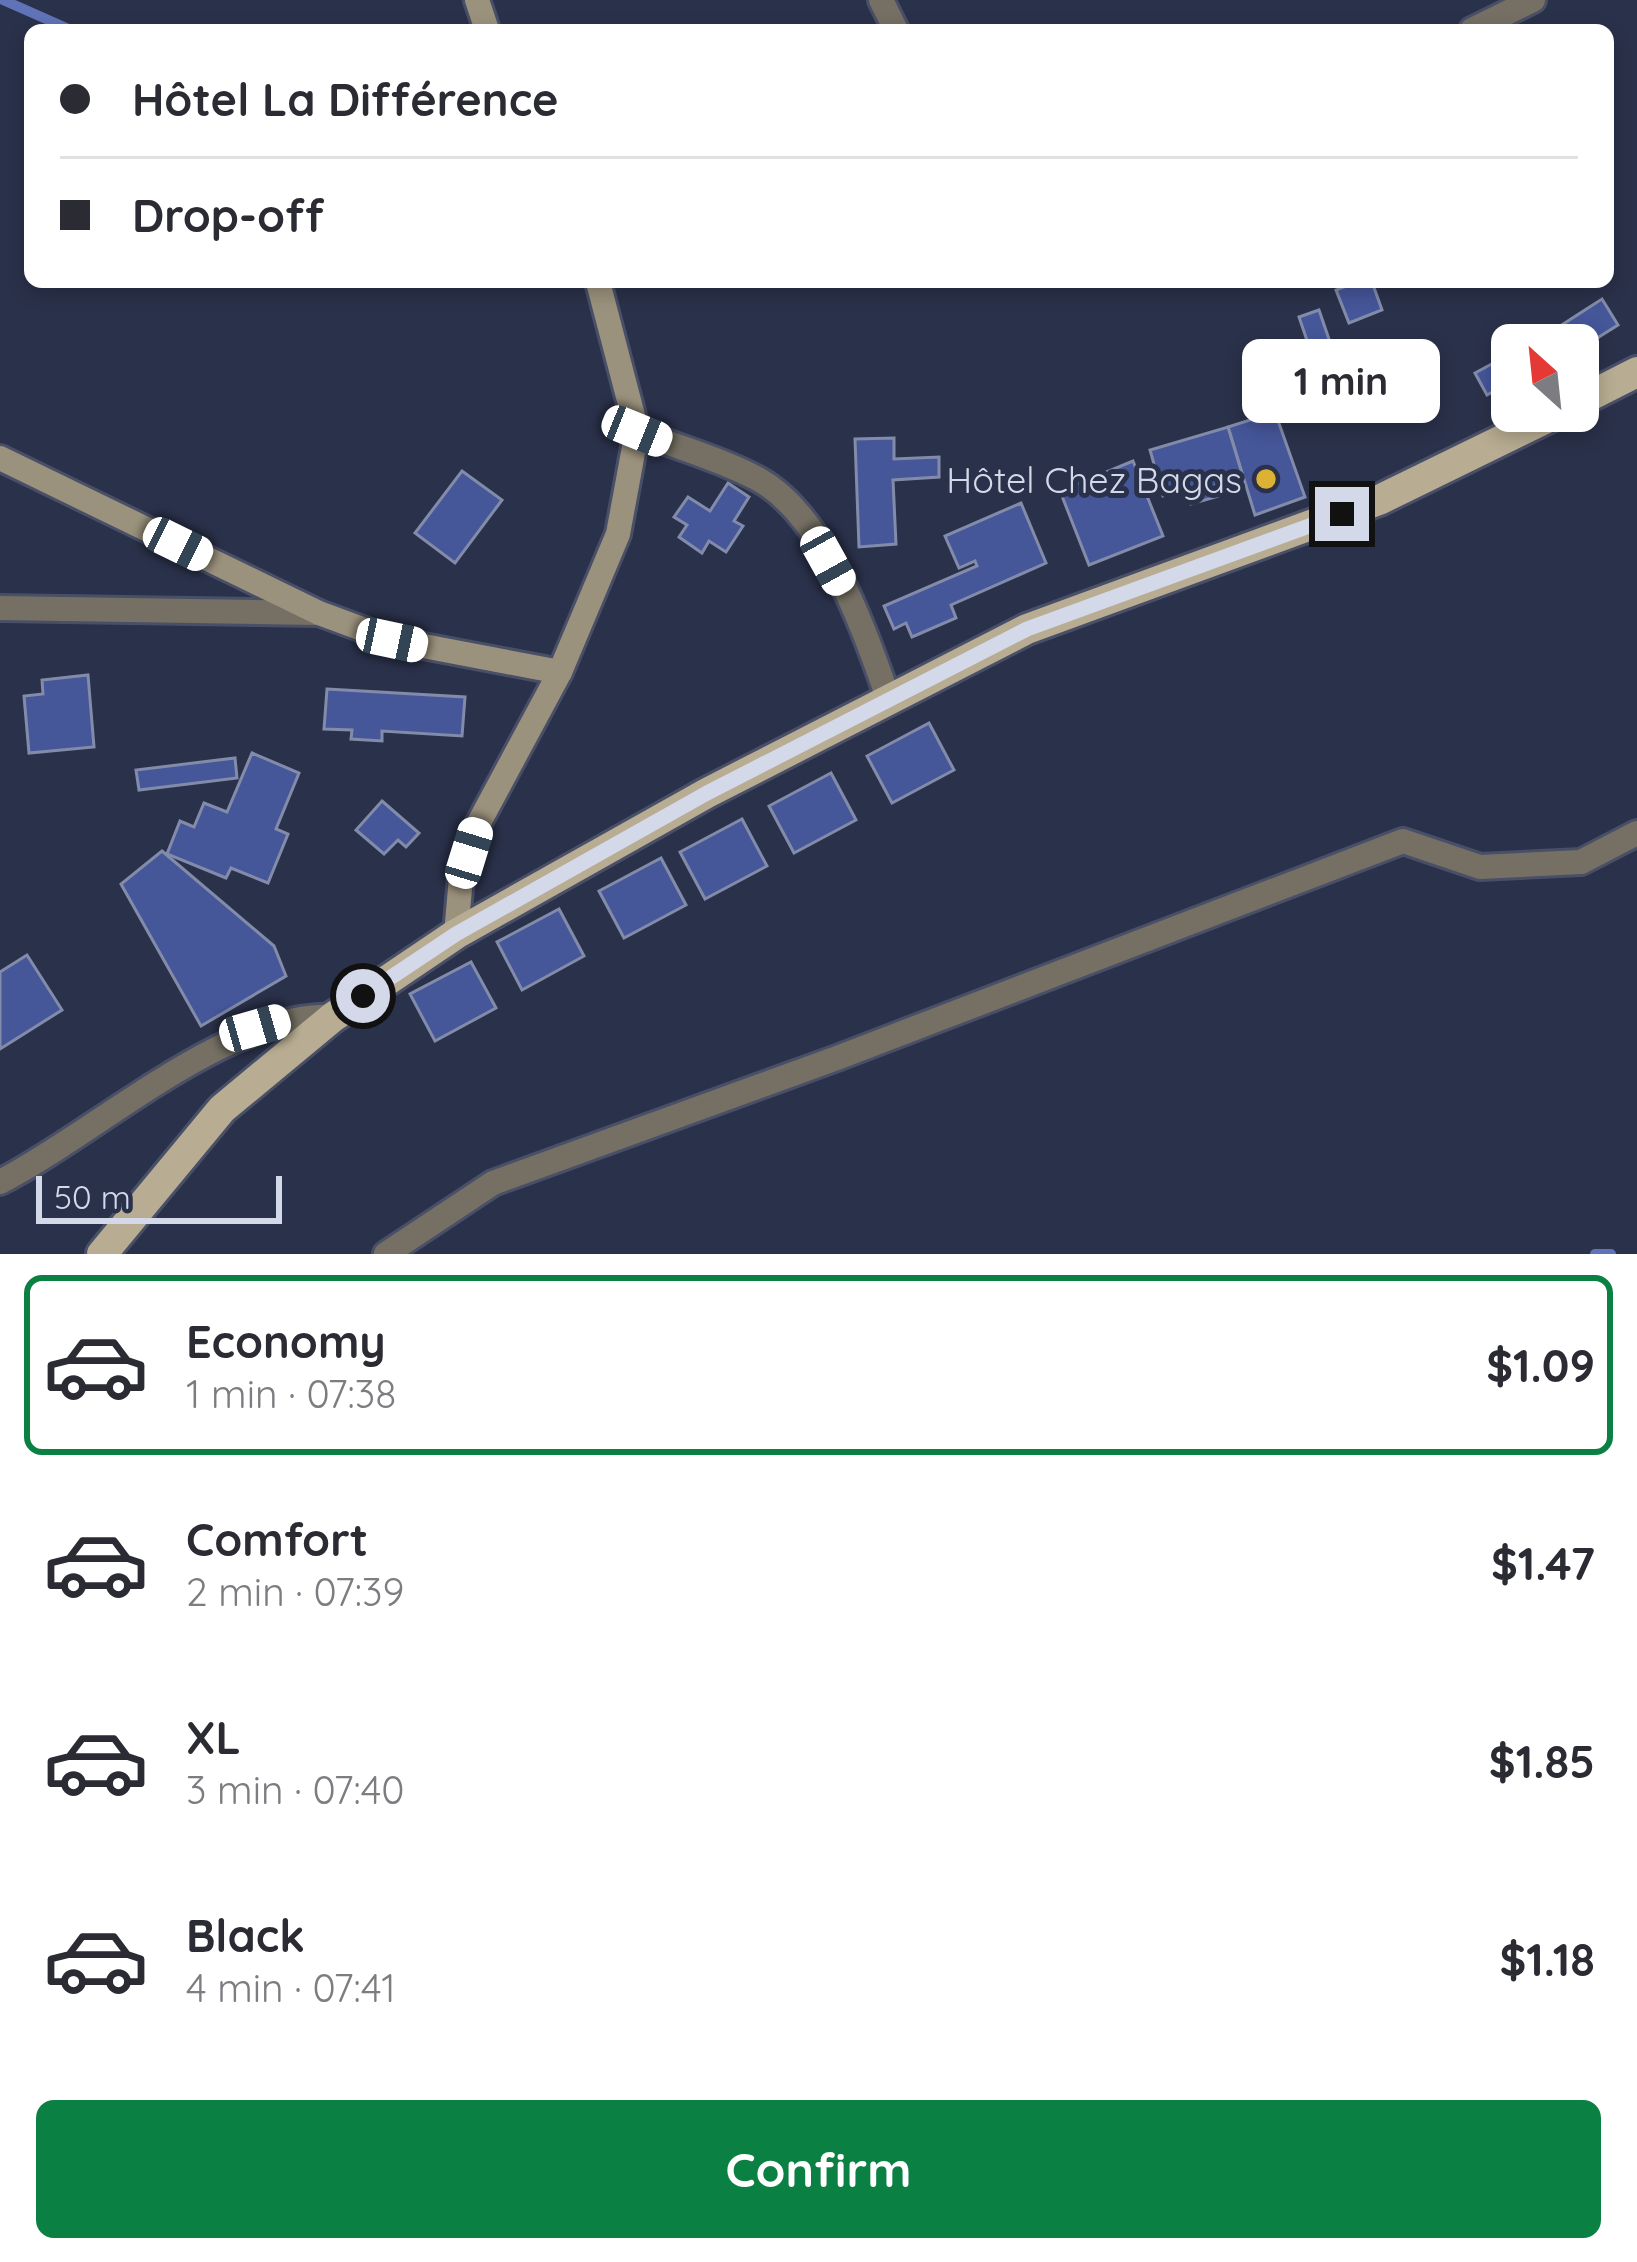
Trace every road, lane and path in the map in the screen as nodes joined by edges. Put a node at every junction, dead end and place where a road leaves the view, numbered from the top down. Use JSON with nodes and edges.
{"nodes":[{"id":1,"x":1533,"y":0,"type":"edge"},
{"id":2,"x":1484,"y":24,"type":"edge"},
{"id":3,"x":600,"y":288,"type":"edge"},
{"id":4,"x":1637,"y":372,"type":"edge"},
{"id":5,"x":1599,"y":391,"type":"edge"},
{"id":6,"x":637,"y":431,"type":"junction"},
{"id":7,"x":1518,"y":432,"type":"edge"},
{"id":8,"x":0,"y":458,"type":"edge"},
{"id":9,"x":0,"y":608,"type":"edge"},
{"id":10,"x":319,"y":613,"type":"junction"},
{"id":11,"x":560,"y":672,"type":"junction"},
{"id":12,"x":888,"y":698,"type":"junction"},
{"id":13,"x":1637,"y":833,"type":"edge"},
{"id":14,"x":456,"y":934,"type":"junction"},
{"id":15,"x":333,"y":1017,"type":"junction"},
{"id":16,"x":0,"y":1182,"type":"edge"},
{"id":17,"x":102,"y":1254,"type":"edge"},
{"id":18,"x":386,"y":1254,"type":"edge"}],
"edges":[{"from":1,"to":2,"type":"street"},
{"from":3,"to":6,"type":"main road"},
{"from":4,"to":5,"type":"main road"},
{"from":6,"to":11,"type":"main road"},
{"from":6,"to":12,"type":"street"},
{"from":7,"to":12,"type":"main road"},
{"from":8,"to":10,"type":"main road"},
{"from":9,"to":10,"type":"street"},
{"from":10,"to":11,"type":"main road"},
{"from":11,"to":14,"type":"main road"},
{"from":12,"to":14,"type":"main road"},
{"from":13,"to":18,"type":"street"},
{"from":14,"to":15,"type":"main road"},
{"from":15,"to":16,"type":"street"},
{"from":15,"to":17,"type":"main road"}]}
